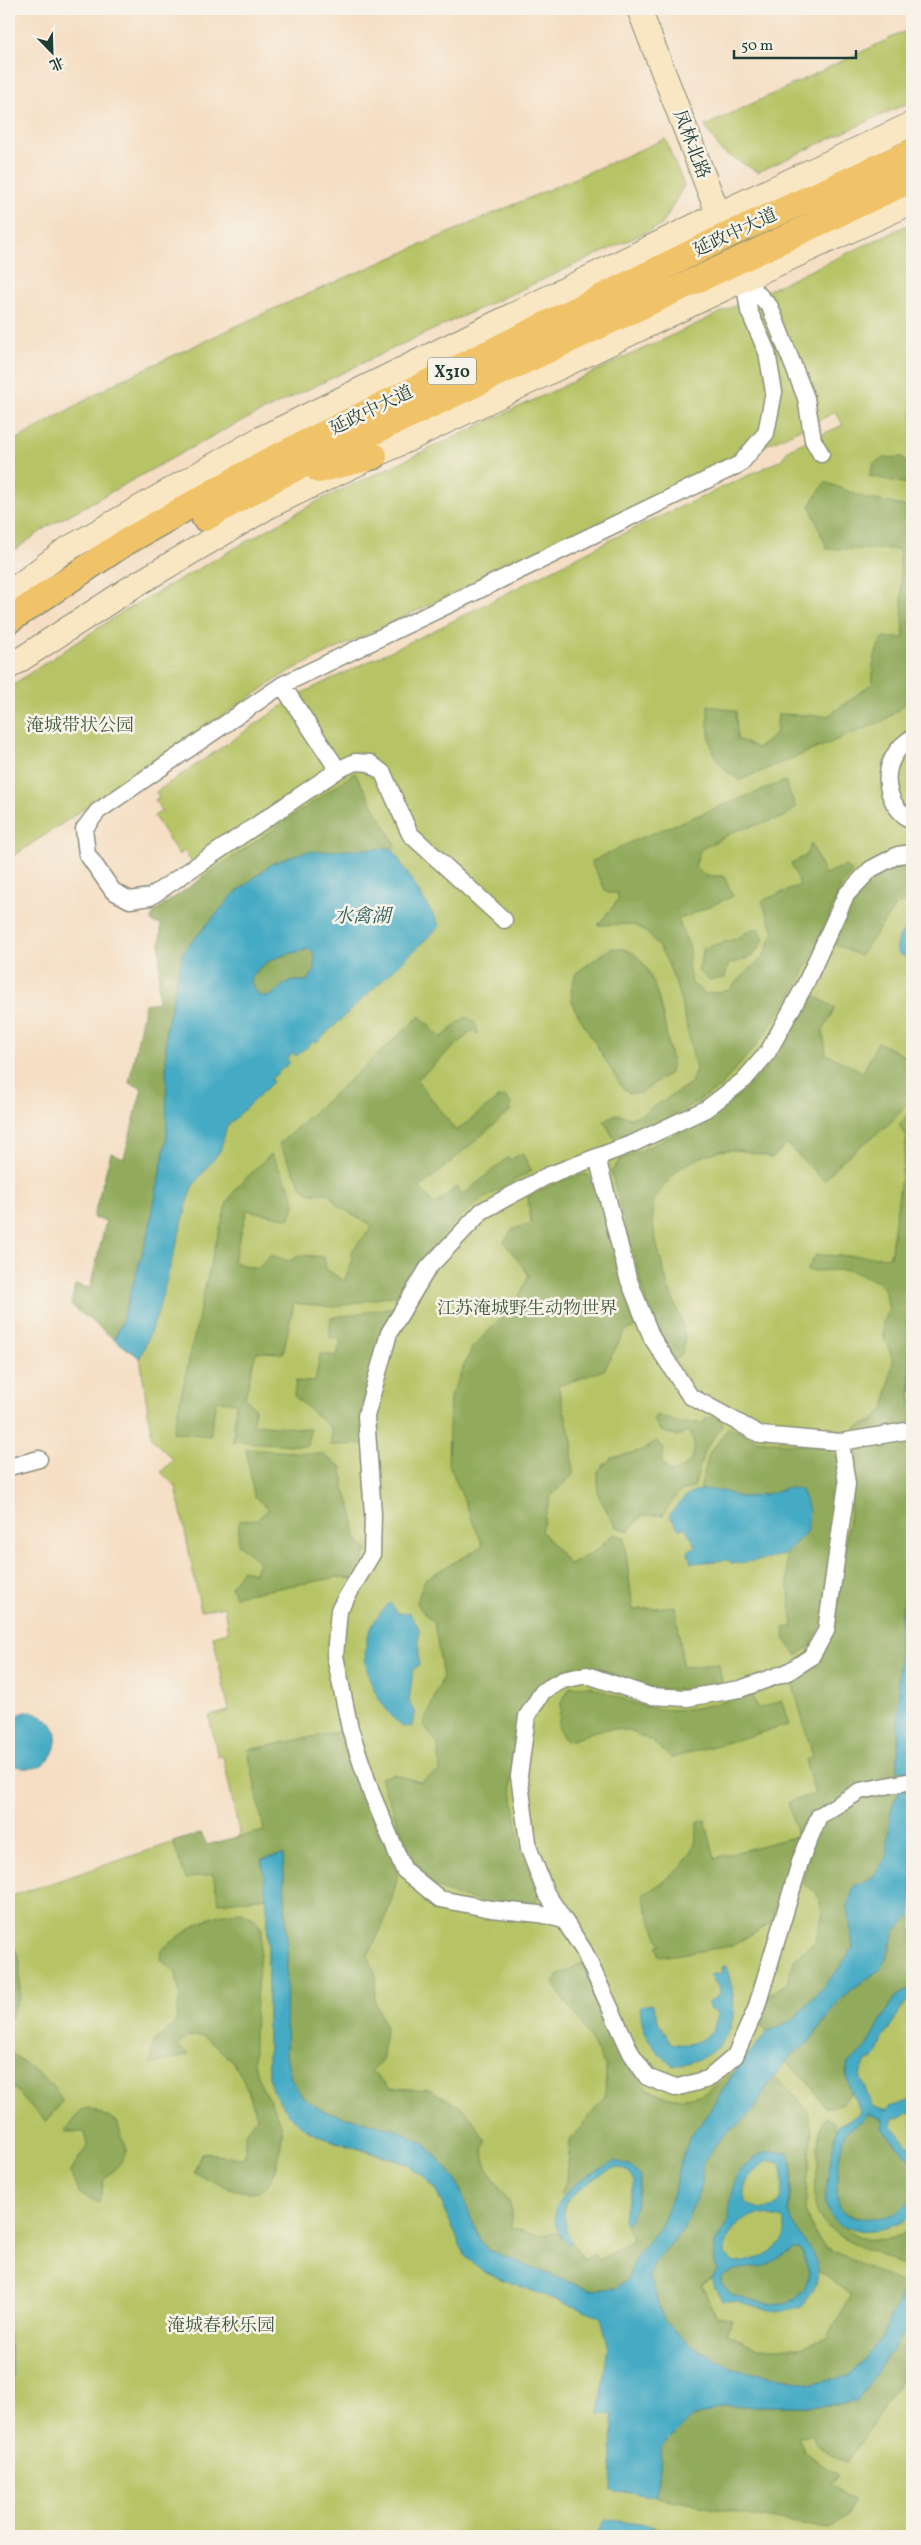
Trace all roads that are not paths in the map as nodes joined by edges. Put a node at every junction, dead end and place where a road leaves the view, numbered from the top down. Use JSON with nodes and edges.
{"nodes":[{"id":1,"x":639,"y":9,"type":"edge"},
{"id":2,"x":912,"y":124,"type":"edge"},
{"id":3,"x":912,"y":152,"type":"edge"},
{"id":4,"x":912,"y":179,"type":"edge"},
{"id":5,"x":912,"y":202,"type":"edge"},
{"id":6,"x":722,"y":225,"type":"junction"},
{"id":7,"x":742,"y":269,"type":"junction"},
{"id":8,"x":820,"y":454,"type":"dead end"},
{"id":9,"x":374,"y":456,"type":"junction"},
{"id":10,"x":269,"y":482,"type":"junction"},
{"id":11,"x":9,"y":593,"type":"edge"},
{"id":12,"x":9,"y":620,"type":"edge"},
{"id":13,"x":9,"y":640,"type":"edge"},
{"id":14,"x":9,"y":667,"type":"edge"},
{"id":15,"x":282,"y":686,"type":"junction"},
{"id":16,"x":912,"y":738,"type":"edge"},
{"id":17,"x":338,"y":770,"type":"junction"},
{"id":18,"x":912,"y":821,"type":"edge"},
{"id":19,"x":912,"y":853,"type":"edge"},
{"id":20,"x":504,"y":920,"type":"dead end"},
{"id":21,"x":597,"y":1157,"type":"junction"},
{"id":22,"x":912,"y":1430,"type":"edge"},
{"id":23,"x":841,"y":1442,"type":"junction"},
{"id":24,"x":39,"y":1459,"type":"dead end"},
{"id":25,"x":9,"y":1467,"type":"edge"},
{"id":26,"x":912,"y":1781,"type":"edge"},
{"id":27,"x":564,"y":1920,"type":"junction"}],
"edges":[{"from":1,"to":6,"type":"street","name":"凤林北路"},
{"from":2,"to":6,"type":"street"},
{"from":3,"to":6,"type":"main road","name":"延政中大道","number":"X310"},
{"from":4,"to":7,"type":"main road","name":"延政中大道","number":"X310"},
{"from":5,"to":7,"type":"street"},
{"from":6,"to":7,"type":"street","name":"凤林北路"},
{"from":6,"to":11,"type":"street"},
{"from":6,"to":12,"type":"main road","name":"延政中大道","number":"X310"},
{"from":7,"to":8,"type":"street"},
{"from":7,"to":9,"type":"street"},
{"from":7,"to":10,"type":"main road","name":"延政中大道","number":"X310"},
{"from":7,"to":15,"type":"street"},
{"from":9,"to":10,"type":"main road"},
{"from":9,"to":14,"type":"street"},
{"from":10,"to":13,"type":"main road","name":"延政中大道","number":"X310"},
{"from":15,"to":17,"type":"street"},
{"from":15,"to":17,"type":"street"},
{"from":16,"to":18,"type":"street"},
{"from":17,"to":20,"type":"street"},
{"from":19,"to":21,"type":"street"},
{"from":21,"to":23,"type":"street"},
{"from":21,"to":27,"type":"street"},
{"from":22,"to":23,"type":"street"},
{"from":23,"to":27,"type":"street"},
{"from":24,"to":25,"type":"street"},
{"from":26,"to":27,"type":"street"}]}
